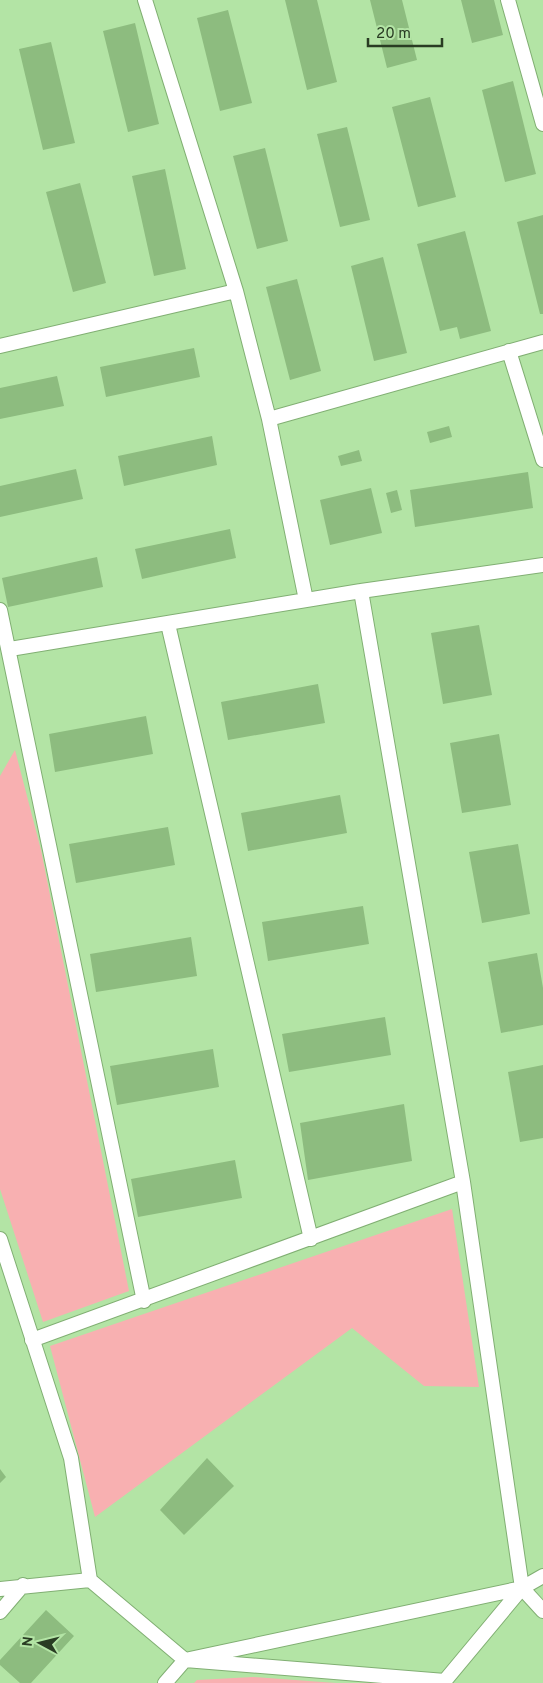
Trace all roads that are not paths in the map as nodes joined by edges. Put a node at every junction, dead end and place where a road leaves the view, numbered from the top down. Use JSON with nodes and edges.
{"nodes":[{"id":1,"x":145,"y":0,"type":"edge"},
{"id":2,"x":508,"y":0,"type":"edge"},
{"id":3,"x":543,"y":124,"type":"edge"},
{"id":4,"x":236,"y":291,"type":"junction"},
{"id":5,"x":543,"y":342,"type":"edge"},
{"id":6,"x":0,"y":346,"type":"edge"},
{"id":7,"x":509,"y":352,"type":"junction"},
{"id":8,"x":270,"y":419,"type":"junction"},
{"id":9,"x":543,"y":460,"type":"edge"},
{"id":10,"x":543,"y":565,"type":"edge"},
{"id":11,"x":361,"y":591,"type":"junction"},
{"id":12,"x":306,"y":600,"type":"junction"},
{"id":13,"x":0,"y":610,"type":"edge"},
{"id":14,"x":168,"y":624,"type":"junction"},
{"id":15,"x":2,"y":629,"type":"edge"},
{"id":16,"x":10,"y":649,"type":"junction"},
{"id":17,"x":464,"y":1182,"type":"junction"},
{"id":18,"x":0,"y":1239,"type":"edge"},
{"id":19,"x":311,"y":1239,"type":"junction"},
{"id":20,"x":144,"y":1301,"type":"junction"},
{"id":21,"x":32,"y":1340,"type":"junction"},
{"id":22,"x":543,"y":1576,"type":"edge"},
{"id":23,"x":90,"y":1580,"type":"junction"},
{"id":24,"x":22,"y":1585,"type":"junction"},
{"id":25,"x":522,"y":1588,"type":"junction"},
{"id":26,"x":0,"y":1589,"type":"edge"},
{"id":27,"x":543,"y":1611,"type":"edge"},
{"id":28,"x":0,"y":1612,"type":"edge"},
{"id":29,"x":185,"y":1660,"type":"junction"},
{"id":30,"x":444,"y":1682,"type":"edge"},
{"id":31,"x":165,"y":1683,"type":"edge"}],
"edges":[{"from":1,"to":4,"type":"lane"},
{"from":2,"to":3,"type":"lane"},
{"from":4,"to":6,"type":"lane"},
{"from":4,"to":8,"type":"lane"},
{"from":5,"to":7,"type":"lane"},
{"from":7,"to":8,"type":"lane"},
{"from":7,"to":9,"type":"lane"},
{"from":8,"to":12,"type":"lane"},
{"from":10,"to":11,"type":"lane"},
{"from":11,"to":12,"type":"lane"},
{"from":11,"to":17,"type":"lane"},
{"from":12,"to":14,"type":"lane"},
{"from":13,"to":15,"type":"lane"},
{"from":14,"to":16,"type":"lane"},
{"from":14,"to":19,"type":"lane"},
{"from":15,"to":16,"type":"lane"},
{"from":16,"to":20,"type":"lane"},
{"from":17,"to":19,"type":"lane"},
{"from":17,"to":25,"type":"lane"},
{"from":18,"to":21,"type":"lane"},
{"from":19,"to":20,"type":"lane"},
{"from":20,"to":21,"type":"lane"},
{"from":21,"to":23,"type":"lane"},
{"from":22,"to":25,"type":"lane"},
{"from":23,"to":24,"type":"lane"},
{"from":23,"to":29,"type":"lane"},
{"from":24,"to":26,"type":"lane"},
{"from":24,"to":28,"type":"lane"},
{"from":25,"to":27,"type":"lane"},
{"from":25,"to":29,"type":"lane"},
{"from":25,"to":30,"type":"lane"},
{"from":29,"to":30,"type":"lane"},
{"from":29,"to":31,"type":"lane"}]}
